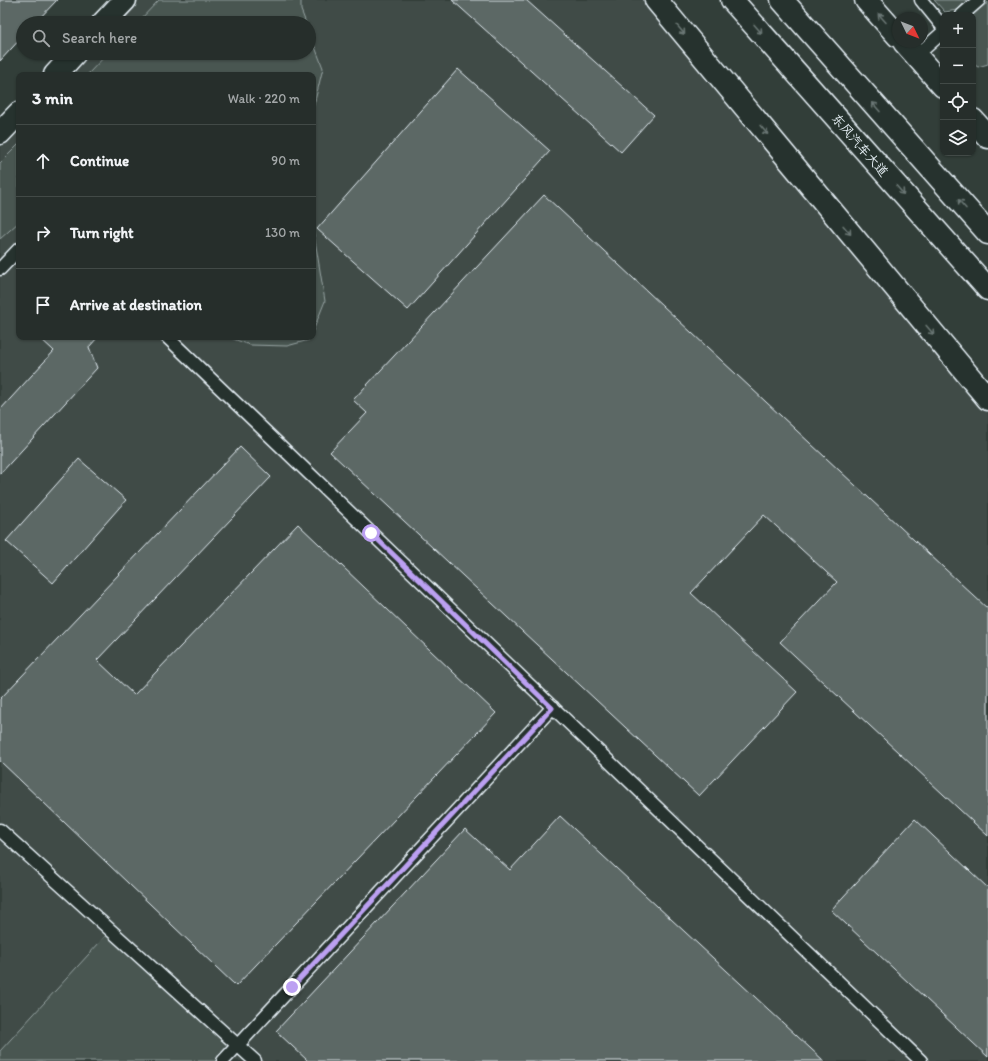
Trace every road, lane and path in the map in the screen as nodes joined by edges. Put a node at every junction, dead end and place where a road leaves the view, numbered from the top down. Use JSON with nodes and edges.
{"nodes":[{"id":1,"x":125,"y":0,"type":"edge"},
{"id":2,"x":656,"y":0,"type":"edge"},
{"id":3,"x":732,"y":0,"type":"edge"},
{"id":4,"x":782,"y":0,"type":"edge"},
{"id":5,"x":866,"y":0,"type":"edge"},
{"id":6,"x":921,"y":0,"type":"edge"},
{"id":7,"x":979,"y":0,"type":"edge"},
{"id":8,"x":965,"y":12,"type":"edge"},
{"id":9,"x":110,"y":16,"type":"edge"},
{"id":10,"x":940,"y":23,"type":"edge"},
{"id":11,"x":892,"y":29,"type":"edge"},
{"id":12,"x":940,"y":34,"type":"edge"},
{"id":13,"x":910,"y":49,"type":"edge"},
{"id":14,"x":69,"y":60,"type":"edge"},
{"id":15,"x":58,"y":72,"type":"edge"},
{"id":16,"x":941,"y":84,"type":"edge"},
{"id":17,"x":16,"y":116,"type":"edge"},
{"id":18,"x":976,"y":123,"type":"edge"},
{"id":19,"x":0,"y":134,"type":"edge"},
{"id":20,"x":988,"y":137,"type":"edge"},
{"id":21,"x":988,"y":233,"type":"edge"},
{"id":22,"x":16,"y":252,"type":"edge"},
{"id":23,"x":0,"y":269,"type":"edge"},
{"id":24,"x":988,"y":289,"type":"edge"},
{"id":25,"x":170,"y":340,"type":"edge"},
{"id":26,"x":988,"y":399,"type":"edge"},
{"id":27,"x":552,"y":708,"type":"junction"},
{"id":28,"x":0,"y":830,"type":"edge"},
{"id":29,"x":238,"y":1045,"type":"junction"},
{"id":30,"x":223,"y":1061,"type":"edge"},
{"id":31,"x":255,"y":1061,"type":"edge"},
{"id":32,"x":921,"y":1061,"type":"edge"}],
"edges":[{"from":1,"to":9,"type":"street"},
{"from":2,"to":26,"type":"street","one_way":true},
{"from":3,"to":24,"type":"street","name":"东风汽车大道","one_way":true},
{"from":21,"to":4,"type":"street","one_way":true},
{"from":11,"to":5,"type":"street","one_way":true},
{"from":6,"to":10,"type":"lane"},
{"from":7,"to":8,"type":"lane"},
{"from":12,"to":13,"type":"lane"},
{"from":13,"to":16,"type":"street"},
{"from":14,"to":15,"type":"street"},
{"from":17,"to":19,"type":"street"},
{"from":18,"to":20,"type":"street"},
{"from":22,"to":23,"type":"lane"},
{"from":25,"to":27,"type":"lane"},
{"from":27,"to":29,"type":"lane"},
{"from":27,"to":32,"type":"lane"},
{"from":28,"to":29,"type":"lane"},
{"from":29,"to":30,"type":"lane"},
{"from":29,"to":31,"type":"lane"}]}
